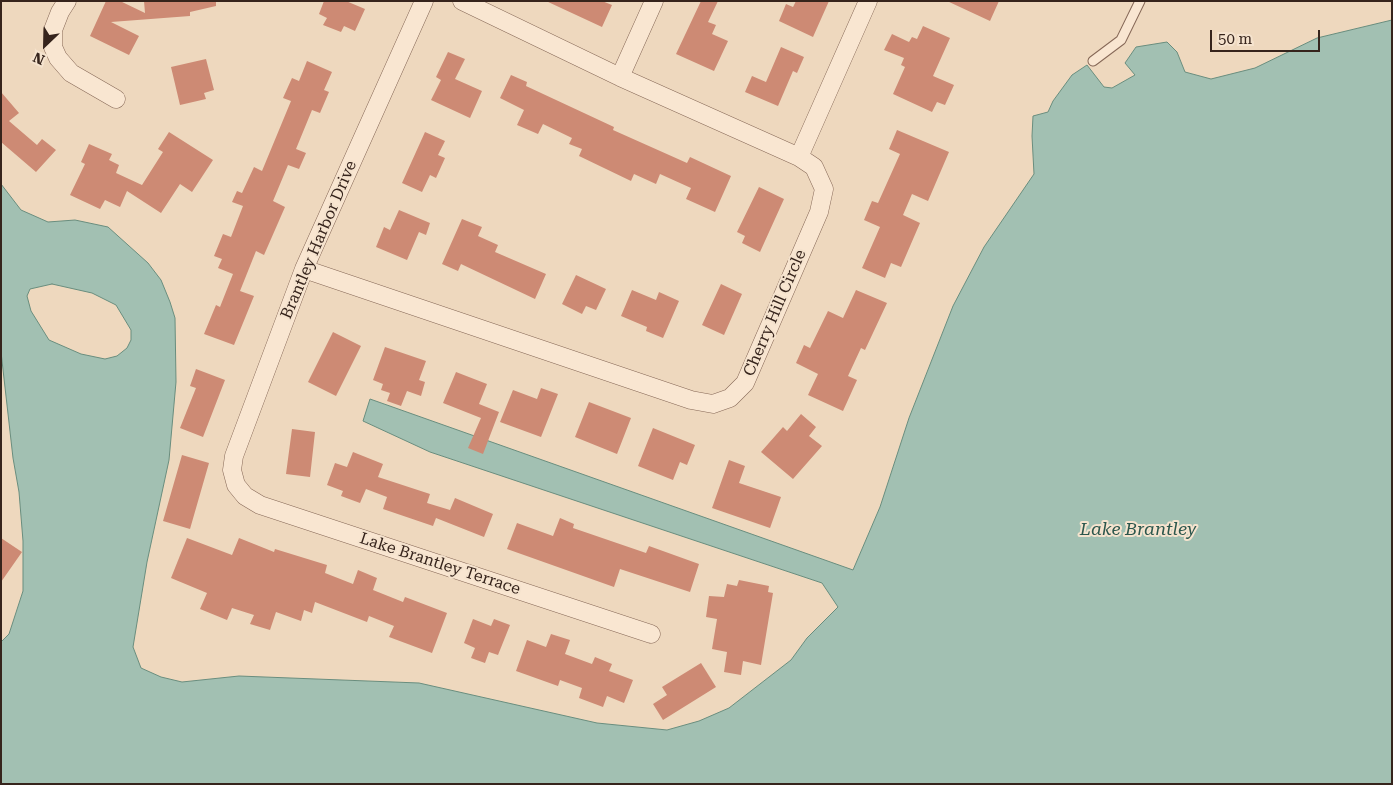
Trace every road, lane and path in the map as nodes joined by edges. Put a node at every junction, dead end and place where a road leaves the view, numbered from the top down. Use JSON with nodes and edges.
{"nodes":[{"id":1,"x":67,"y":1,"type":"edge"},
{"id":2,"x":424,"y":1,"type":"edge"},
{"id":3,"x":462,"y":1,"type":"edge"},
{"id":4,"x":654,"y":1,"type":"edge"},
{"id":5,"x":868,"y":1,"type":"edge"},
{"id":6,"x":1140,"y":1,"type":"edge"},
{"id":7,"x":1093,"y":62,"type":"dead end"},
{"id":8,"x":620,"y":77,"type":"junction"},
{"id":9,"x":116,"y":100,"type":"dead end"},
{"id":10,"x":798,"y":157,"type":"junction"},
{"id":11,"x":304,"y":269,"type":"junction"},
{"id":12,"x":236,"y":485,"type":"joint"},
{"id":13,"x":651,"y":634,"type":"dead end"}],
"edges":[{"from":1,"to":9,"type":"street"},
{"from":2,"to":11,"type":"street","name":"Brantley Harbor Drive"},
{"from":3,"to":8,"type":"street","name":"Cherry Hill Circle"},
{"from":4,"to":8,"type":"street"},
{"from":5,"to":10,"type":"street"},
{"from":6,"to":7,"type":"lane"},
{"from":8,"to":10,"type":"street","name":"Cherry Hill Circle"},
{"from":10,"to":11,"type":"street","name":"Cherry Hill Circle"},
{"from":11,"to":12,"type":"street","name":"Brantley Harbor Drive"},
{"from":12,"to":13,"type":"street","name":"Lake Brantley Terrace"}]}
